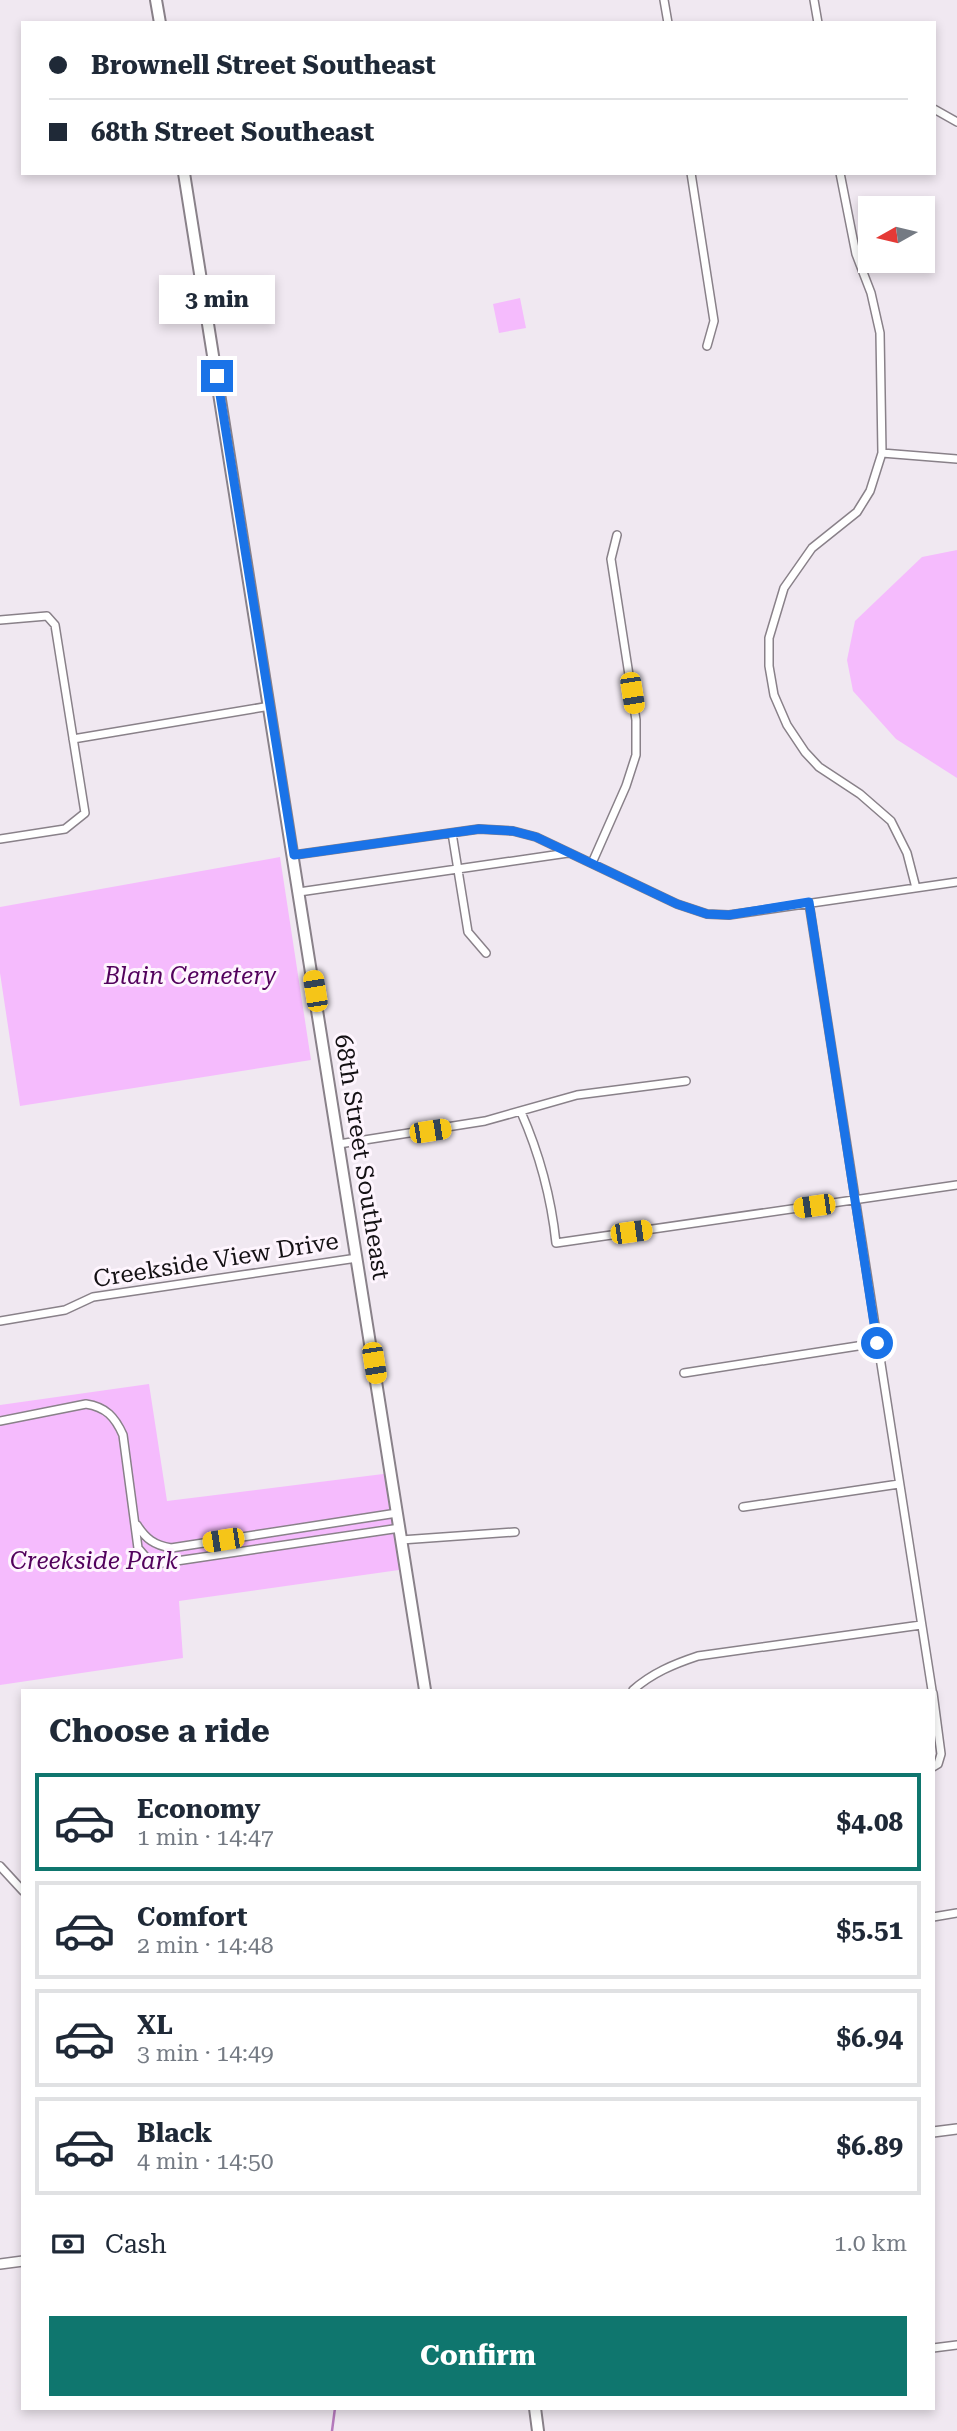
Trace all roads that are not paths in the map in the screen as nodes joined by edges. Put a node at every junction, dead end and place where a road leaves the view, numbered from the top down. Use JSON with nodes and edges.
{"nodes":[{"id":1,"x":156,"y":0,"type":"edge"},
{"id":2,"x":664,"y":0,"type":"edge"},
{"id":3,"x":814,"y":0,"type":"edge"},
{"id":4,"x":160,"y":21,"type":"edge"},
{"id":5,"x":668,"y":21,"type":"edge"},
{"id":6,"x":818,"y":21,"type":"edge"},
{"id":7,"x":936,"y":110,"type":"edge"},
{"id":8,"x":957,"y":122,"type":"edge"},
{"id":9,"x":184,"y":175,"type":"edge"},
{"id":10,"x":691,"y":175,"type":"edge"},
{"id":11,"x":840,"y":175,"type":"edge"},
{"id":12,"x":707,"y":346,"type":"dead end"},
{"id":13,"x":882,"y":453,"type":"junction"},
{"id":14,"x":957,"y":459,"type":"edge"},
{"id":15,"x":617,"y":535,"type":"dead end"},
{"id":16,"x":0,"y":620,"type":"edge"},
{"id":17,"x":270,"y":706,"type":"junction"},
{"id":18,"x":73,"y":739,"type":"junction"},
{"id":19,"x":452,"y":833,"type":"junction"},
{"id":20,"x":0,"y":839,"type":"edge"},
{"id":21,"x":569,"y":853,"type":"junction"},
{"id":22,"x":294,"y":855,"type":"junction"},
{"id":23,"x":592,"y":863,"type":"junction"},
{"id":24,"x":457,"y":869,"type":"junction"},
{"id":25,"x":957,"y":882,"type":"edge"},
{"id":26,"x":916,"y":888,"type":"junction"},
{"id":27,"x":299,"y":892,"type":"junction"},
{"id":28,"x":809,"y":902,"type":"junction"},
{"id":29,"x":486,"y":953,"type":"dead end"},
{"id":30,"x":686,"y":1081,"type":"dead end"},
{"id":31,"x":521,"y":1112,"type":"junction"},
{"id":32,"x":339,"y":1144,"type":"junction"},
{"id":33,"x":957,"y":1185,"type":"edge"},
{"id":34,"x":855,"y":1200,"type":"junction"},
{"id":35,"x":357,"y":1258,"type":"junction"},
{"id":36,"x":0,"y":1321,"type":"edge"},
{"id":37,"x":877,"y":1343,"type":"junction"},
{"id":38,"x":684,"y":1373,"type":"dead end"},
{"id":39,"x":0,"y":1421,"type":"edge"},
{"id":40,"x":899,"y":1484,"type":"junction"},
{"id":41,"x":743,"y":1507,"type":"dead end"},
{"id":42,"x":397,"y":1513,"type":"junction"},
{"id":43,"x":136,"y":1524,"type":"junction"},
{"id":44,"x":515,"y":1532,"type":"dead end"},
{"id":45,"x":401,"y":1534,"type":"junction"},
{"id":46,"x":921,"y":1625,"type":"junction"},
{"id":47,"x":425,"y":1689,"type":"edge"},
{"id":48,"x":634,"y":1689,"type":"edge"},
{"id":49,"x":932,"y":1689,"type":"edge"},
{"id":50,"x":935,"y":1713,"type":"edge"},
{"id":51,"x":935,"y":1766,"type":"edge"},
{"id":52,"x":0,"y":1866,"type":"edge"},
{"id":53,"x":8,"y":1875,"type":"junction"},
{"id":54,"x":0,"y":1882,"type":"edge"},
{"id":55,"x":21,"y":1889,"type":"edge"},
{"id":56,"x":957,"y":1913,"type":"edge"},
{"id":57,"x":935,"y":1917,"type":"edge"},
{"id":58,"x":957,"y":2129,"type":"edge"},
{"id":59,"x":935,"y":2132,"type":"edge"},
{"id":60,"x":21,"y":2261,"type":"edge"},
{"id":61,"x":0,"y":2264,"type":"edge"},
{"id":62,"x":957,"y":2345,"type":"edge"},
{"id":63,"x":935,"y":2348,"type":"edge"},
{"id":64,"x":535,"y":2410,"type":"edge"},
{"id":65,"x":538,"y":2431,"type":"edge"}],
"edges":[{"from":1,"to":4,"type":"main road"},
{"from":2,"to":5,"type":"street"},
{"from":3,"to":6,"type":"street"},
{"from":7,"to":8,"type":"street"},
{"from":9,"to":17,"type":"main road","name":"68th Street Southeast"},
{"from":10,"to":12,"type":"street"},
{"from":11,"to":13,"type":"street"},
{"from":13,"to":14,"type":"street"},
{"from":13,"to":26,"type":"street"},
{"from":15,"to":23,"type":"street"},
{"from":16,"to":18,"type":"street"},
{"from":17,"to":18,"type":"street"},
{"from":17,"to":22,"type":"main road","name":"68th Street Southeast"},
{"from":18,"to":20,"type":"street"},
{"from":19,"to":21,"type":"street"},
{"from":19,"to":22,"type":"street"},
{"from":19,"to":24,"type":"street"},
{"from":21,"to":23,"type":"street"},
{"from":21,"to":24,"type":"street"},
{"from":22,"to":27,"type":"main road","name":"68th Street Southeast"},
{"from":23,"to":28,"type":"street"},
{"from":24,"to":27,"type":"street"},
{"from":24,"to":29,"type":"street"},
{"from":25,"to":26,"type":"street"},
{"from":26,"to":28,"type":"street"},
{"from":27,"to":32,"type":"main road","name":"68th Street Southeast"},
{"from":28,"to":34,"type":"street"},
{"from":30,"to":31,"type":"street"},
{"from":31,"to":32,"type":"street"},
{"from":31,"to":34,"type":"street"},
{"from":32,"to":35,"type":"main road","name":"68th Street Southeast"},
{"from":33,"to":34,"type":"street"},
{"from":34,"to":37,"type":"street"},
{"from":35,"to":36,"type":"street","name":"Creekside View Drive"},
{"from":35,"to":42,"type":"main road","name":"68th Street Southeast"},
{"from":37,"to":38,"type":"street"},
{"from":37,"to":40,"type":"street"},
{"from":39,"to":43,"type":"street"},
{"from":40,"to":41,"type":"street"},
{"from":40,"to":46,"type":"street"},
{"from":42,"to":43,"type":"street"},
{"from":42,"to":45,"type":"main road","name":"68th Street Southeast"},
{"from":43,"to":45,"type":"street"},
{"from":44,"to":45,"type":"street"},
{"from":45,"to":47,"type":"main road","name":"68th Street Southeast"},
{"from":46,"to":48,"type":"street"},
{"from":46,"to":49,"type":"street"},
{"from":50,"to":51,"type":"street"},
{"from":52,"to":53,"type":"street"},
{"from":53,"to":54,"type":"street"},
{"from":53,"to":55,"type":"street"},
{"from":56,"to":57,"type":"street"},
{"from":58,"to":59,"type":"street"},
{"from":60,"to":61,"type":"street"},
{"from":62,"to":63,"type":"street"},
{"from":64,"to":65,"type":"main road"}]}
